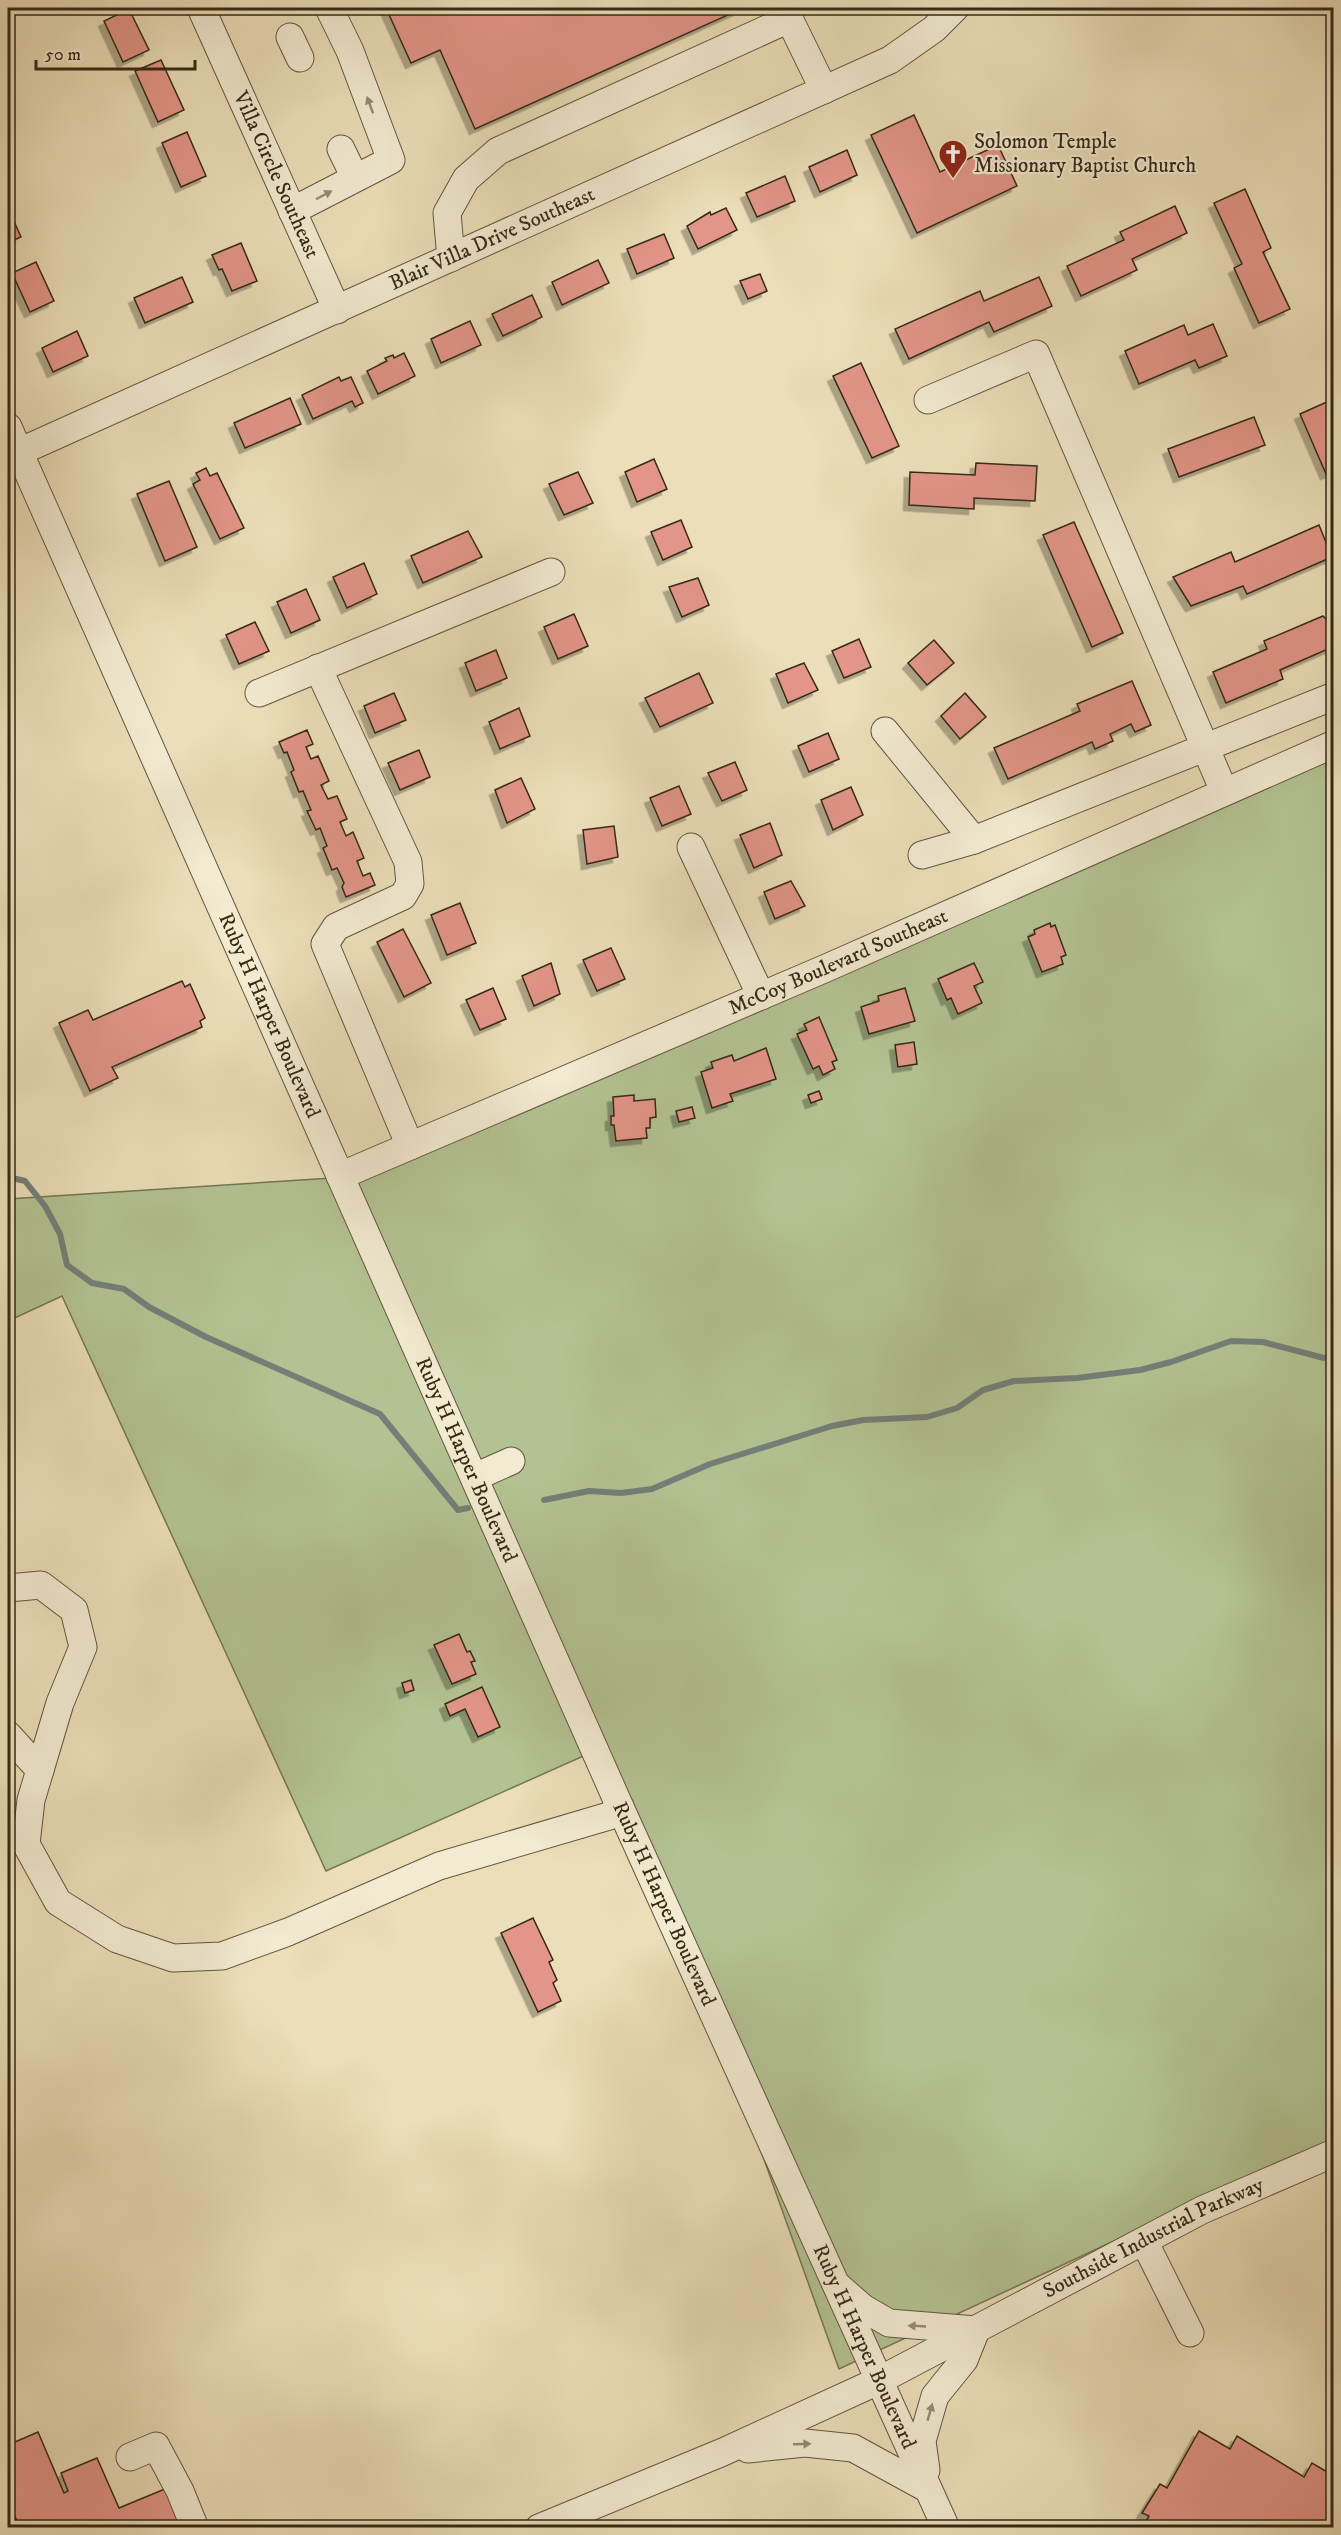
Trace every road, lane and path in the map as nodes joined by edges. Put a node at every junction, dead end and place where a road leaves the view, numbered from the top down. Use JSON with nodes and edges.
{"nodes":[{"id":1,"x":201,"y":8,"type":"edge"},
{"id":2,"x":329,"y":8,"type":"edge"},
{"id":3,"x":955,"y":8,"type":"edge"},
{"id":4,"x":787,"y":13,"type":"edge"},
{"id":5,"x":824,"y":90,"type":"junction"},
{"id":6,"x":341,"y":150,"type":"dead end"},
{"id":7,"x":355,"y":178,"type":"junction"},
{"id":8,"x":292,"y":211,"type":"junction"},
{"id":9,"x":451,"y":258,"type":"junction"},
{"id":10,"x":337,"y":309,"type":"junction"},
{"id":11,"x":928,"y":400,"type":"dead end"},
{"id":12,"x":8,"y":427,"type":"edge"},
{"id":13,"x":19,"y":452,"type":"junction"},
{"id":14,"x":550,"y":572,"type":"dead end"},
{"id":15,"x":318,"y":668,"type":"junction"},
{"id":16,"x":259,"y":693,"type":"dead end"},
{"id":17,"x":1334,"y":696,"type":"edge"},
{"id":18,"x":885,"y":731,"type":"dead end"},
{"id":19,"x":1334,"y":744,"type":"edge"},
{"id":20,"x":1205,"y":748,"type":"junction"},
{"id":21,"x":1224,"y":791,"type":"junction"},
{"id":22,"x":974,"y":840,"type":"junction"},
{"id":23,"x":691,"y":848,"type":"dead end"},
{"id":24,"x":922,"y":855,"type":"dead end"},
{"id":25,"x":761,"y":996,"type":"junction"},
{"id":26,"x":410,"y":1146,"type":"junction"},
{"id":27,"x":340,"y":1176,"type":"junction"},
{"id":28,"x":511,"y":1461,"type":"dead end"},
{"id":29,"x":475,"y":1477,"type":"junction"},
{"id":30,"x":8,"y":1588,"type":"edge"},
{"id":31,"x":8,"y":1735,"type":"edge"},
{"id":32,"x":40,"y":1770,"type":"junction"},
{"id":33,"x":621,"y":1807,"type":"junction"},
{"id":34,"x":1334,"y":2153,"type":"edge"},
{"id":35,"x":1144,"y":2241,"type":"junction"},
{"id":36,"x":834,"y":2282,"type":"junction"},
{"id":37,"x":976,"y":2330,"type":"junction"},
{"id":38,"x":1190,"y":2333,"type":"dead end"},
{"id":39,"x":878,"y":2381,"type":"junction"},
{"id":40,"x":723,"y":2452,"type":"junction"},
{"id":41,"x":130,"y":2457,"type":"dead end"},
{"id":42,"x":928,"y":2489,"type":"junction"},
{"id":43,"x":195,"y":2528,"type":"edge"},
{"id":44,"x":539,"y":2528,"type":"edge"},
{"id":45,"x":946,"y":2528,"type":"edge"}],
"edges":[{"from":1,"to":8,"type":"street","name":"Villa Circle Southeast"},
{"from":7,"to":2,"type":"street","one_way":true},
{"from":3,"to":5,"type":"street","name":"Blair Villa Drive Southeast"},
{"from":4,"to":5,"type":"street"},
{"from":4,"to":9,"type":"street"},
{"from":5,"to":9,"type":"street","name":"Blair Villa Drive Southeast"},
{"from":6,"to":7,"type":"street"},
{"from":8,"to":7,"type":"street","one_way":true},
{"from":8,"to":10,"type":"street","name":"Villa Circle Southeast"},
{"from":9,"to":10,"type":"street","name":"Blair Villa Drive Southeast"},
{"from":10,"to":13,"type":"street","name":"Blair Villa Drive Southeast"},
{"from":11,"to":20,"type":"street"},
{"from":12,"to":13,"type":"street","name":"Ruby H Harper Boulevard"},
{"from":13,"to":27,"type":"street","name":"Ruby H Harper Boulevard"},
{"from":14,"to":15,"type":"street"},
{"from":15,"to":16,"type":"street"},
{"from":15,"to":26,"type":"street"},
{"from":17,"to":20,"type":"street"},
{"from":18,"to":22,"type":"street"},
{"from":19,"to":21,"type":"street","name":"McCoy Boulevard Southeast"},
{"from":20,"to":21,"type":"street"},
{"from":20,"to":22,"type":"street"},
{"from":21,"to":25,"type":"street","name":"McCoy Boulevard Southeast"},
{"from":22,"to":24,"type":"street"},
{"from":23,"to":25,"type":"street"},
{"from":25,"to":26,"type":"street","name":"McCoy Boulevard Southeast"},
{"from":26,"to":27,"type":"street","name":"McCoy Boulevard Southeast"},
{"from":27,"to":29,"type":"street","name":"Ruby H Harper Boulevard"},
{"from":28,"to":29,"type":"street"},
{"from":29,"to":33,"type":"street","name":"Ruby H Harper Boulevard"},
{"from":30,"to":32,"type":"street"},
{"from":31,"to":32,"type":"street"},
{"from":32,"to":33,"type":"street"},
{"from":33,"to":36,"type":"street","name":"Ruby H Harper Boulevard"},
{"from":34,"to":35,"type":"street","name":"Southside Industrial Parkway"},
{"from":35,"to":37,"type":"street","name":"Southside Industrial Parkway"},
{"from":35,"to":38,"type":"street"},
{"from":37,"to":36,"type":"street","one_way":true},
{"from":36,"to":39,"type":"street","name":"Ruby H Harper Boulevard"},
{"from":37,"to":39,"type":"street","name":"Southside Industrial Parkway"},
{"from":42,"to":37,"type":"street","name":"Ruby H Harper Boulevard","one_way":true},
{"from":39,"to":40,"type":"street","name":"Southside Industrial Parkway"},
{"from":39,"to":42,"type":"street","name":"Ruby H Harper Boulevard"},
{"from":40,"to":42,"type":"street","name":"Southside Industrial Parkway","one_way":true},
{"from":40,"to":44,"type":"street","name":"Southside Industrial Parkway"},
{"from":41,"to":43,"type":"street"},
{"from":42,"to":45,"type":"street","name":"Ruby H Harper Boulevard"}]}
